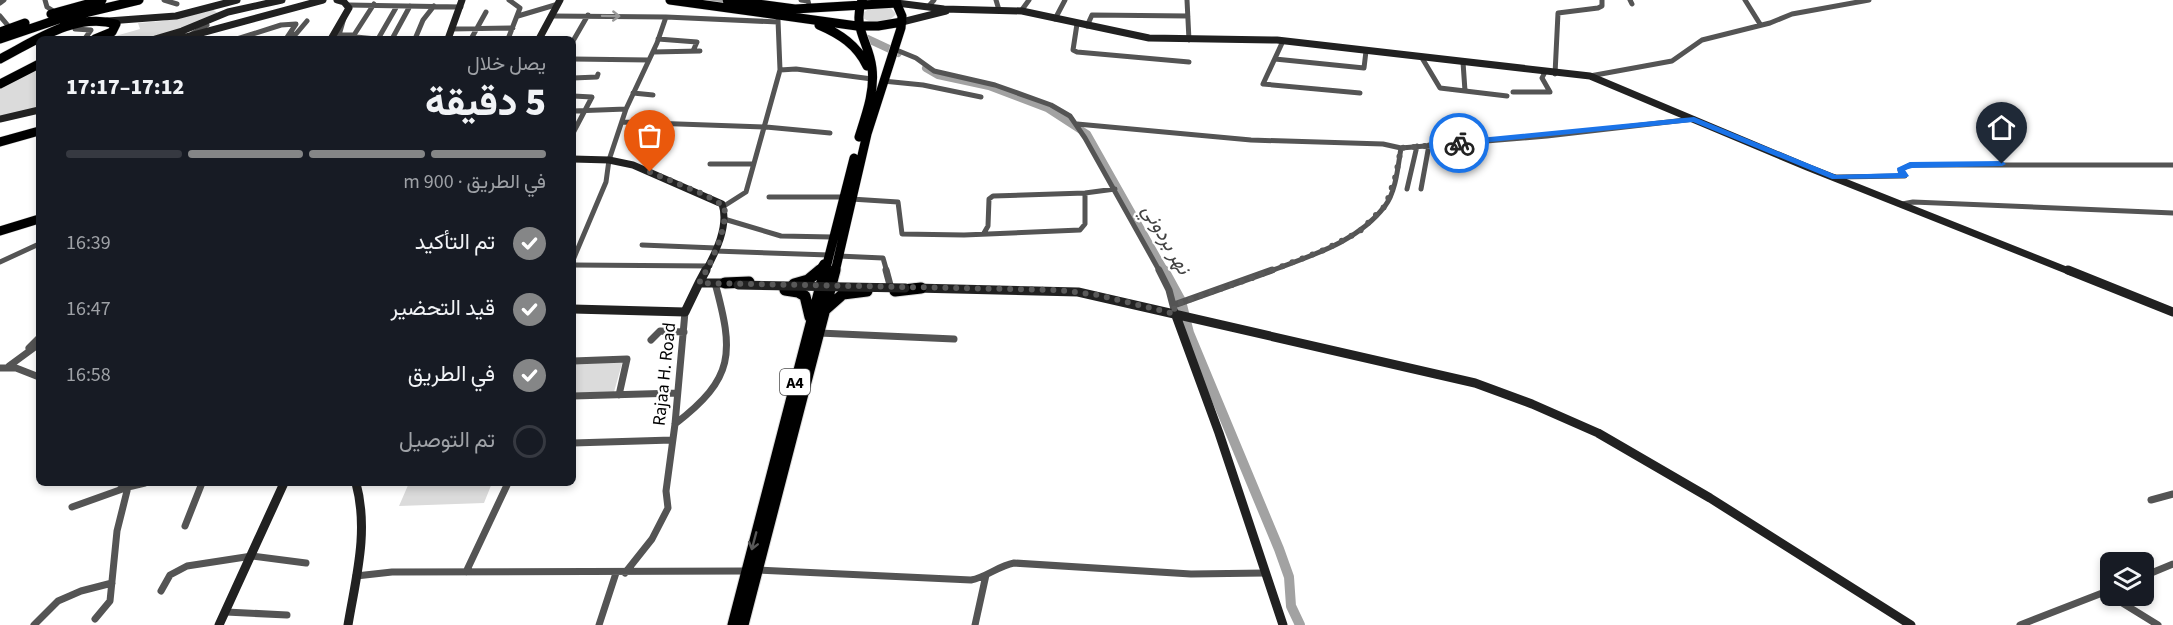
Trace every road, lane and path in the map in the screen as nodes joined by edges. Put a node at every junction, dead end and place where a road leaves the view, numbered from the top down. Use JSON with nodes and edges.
{"nodes":[{"id":1,"x":4,"y":0,"type":"edge"},
{"id":2,"x":45,"y":0,"type":"edge"},
{"id":3,"x":102,"y":0,"type":"edge"},
{"id":4,"x":139,"y":0,"type":"edge"},
{"id":5,"x":164,"y":0,"type":"edge"},
{"id":6,"x":237,"y":0,"type":"edge"},
{"id":7,"x":282,"y":0,"type":"edge"},
{"id":8,"x":323,"y":0,"type":"edge"},
{"id":9,"x":337,"y":0,"type":"edge"},
{"id":10,"x":509,"y":0,"type":"edge"},
{"id":11,"x":670,"y":0,"type":"edge"},
{"id":12,"x":727,"y":0,"type":"edge"},
{"id":13,"x":801,"y":0,"type":"edge"},
{"id":14,"x":934,"y":0,"type":"edge"},
{"id":15,"x":996,"y":0,"type":"edge"},
{"id":16,"x":1029,"y":0,"type":"edge"},
{"id":17,"x":1065,"y":0,"type":"edge"},
{"id":18,"x":1187,"y":0,"type":"edge"},
{"id":19,"x":1602,"y":0,"type":"edge"},
{"id":20,"x":1744,"y":0,"type":"edge"},
{"id":21,"x":1869,"y":0,"type":"edge"},
{"id":22,"x":838,"y":1,"type":"edge"},
{"id":23,"x":896,"y":1,"type":"edge"},
{"id":24,"x":557,"y":2,"type":"edge"},
{"id":25,"x":861,"y":2,"type":"edge"},
{"id":26,"x":0,"y":3,"type":"edge"},
{"id":27,"x":461,"y":3,"type":"edge"},
{"id":28,"x":751,"y":3,"type":"junction"},
{"id":29,"x":177,"y":4,"type":"dead end"},
{"id":30,"x":374,"y":4,"type":"junction"},
{"id":31,"x":349,"y":5,"type":"junction"},
{"id":32,"x":809,"y":5,"type":"junction"},
{"id":33,"x":398,"y":6,"type":"junction"},
{"id":34,"x":410,"y":6,"type":"junction"},
{"id":35,"x":434,"y":6,"type":"junction"},
{"id":36,"x":928,"y":7,"type":"junction"},
{"id":37,"x":827,"y":8,"type":"junction"},
{"id":38,"x":956,"y":9,"type":"junction"},
{"id":39,"x":999,"y":10,"type":"junction"},
{"id":40,"x":1021,"y":11,"type":"junction"},
{"id":41,"x":486,"y":12,"type":"dead end"},
{"id":42,"x":547,"y":13,"type":"junction"},
{"id":43,"x":57,"y":15,"type":"junction"},
{"id":44,"x":588,"y":15,"type":"junction"},
{"id":45,"x":0,"y":16,"type":"edge"},
{"id":46,"x":666,"y":16,"type":"junction"},
{"id":47,"x":1188,"y":16,"type":"junction"},
{"id":48,"x":518,"y":17,"type":"junction"},
{"id":49,"x":142,"y":18,"type":"junction"},
{"id":50,"x":783,"y":18,"type":"junction"},
{"id":51,"x":1055,"y":18,"type":"junction"},
{"id":52,"x":307,"y":21,"type":"dead end"},
{"id":53,"x":820,"y":21,"type":"junction"},
{"id":54,"x":107,"y":22,"type":"junction"},
{"id":55,"x":902,"y":22,"type":"junction"},
{"id":56,"x":1077,"y":24,"type":"junction"},
{"id":57,"x":1760,"y":24,"type":"junction"},
{"id":58,"x":207,"y":26,"type":"dead end"},
{"id":59,"x":857,"y":26,"type":"junction"},
{"id":60,"x":1086,"y":26,"type":"junction"},
{"id":61,"x":75,"y":27,"type":"junction"},
{"id":62,"x":10,"y":28,"type":"junction"},
{"id":63,"x":476,"y":28,"type":"junction"},
{"id":64,"x":513,"y":28,"type":"junction"},
{"id":65,"x":452,"y":29,"type":"junction"},
{"id":66,"x":43,"y":36,"type":"edge"},
{"id":67,"x":87,"y":36,"type":"edge"},
{"id":68,"x":97,"y":36,"type":"edge"},
{"id":69,"x":102,"y":36,"type":"edge"},
{"id":70,"x":167,"y":36,"type":"edge"},
{"id":71,"x":190,"y":36,"type":"joint"},
{"id":72,"x":247,"y":36,"type":"edge"},
{"id":73,"x":289,"y":36,"type":"edge"},
{"id":74,"x":291,"y":36,"type":"edge"},
{"id":75,"x":333,"y":36,"type":"edge"},
{"id":76,"x":358,"y":36,"type":"edge"},
{"id":77,"x":379,"y":36,"type":"edge"},
{"id":78,"x":394,"y":36,"type":"edge"},
{"id":79,"x":416,"y":36,"type":"edge"},
{"id":80,"x":449,"y":36,"type":"edge"},
{"id":81,"x":472,"y":36,"type":"edge"},
{"id":82,"x":509,"y":36,"type":"edge"},
{"id":83,"x":540,"y":36,"type":"edge"},
{"id":84,"x":576,"y":36,"type":"edge"},
{"id":85,"x":1,"y":37,"type":"edge"},
{"id":86,"x":658,"y":39,"type":"junction"},
{"id":87,"x":36,"y":40,"type":"edge"},
{"id":88,"x":1189,"y":40,"type":"junction"},
{"id":89,"x":1283,"y":41,"type":"junction"},
{"id":90,"x":693,"y":51,"type":"junction"},
{"id":91,"x":700,"y":51,"type":"dead end"},
{"id":92,"x":893,"y":51,"type":"junction"},
{"id":93,"x":1366,"y":51,"type":"junction"},
{"id":94,"x":653,"y":52,"type":"junction"},
{"id":95,"x":1422,"y":58,"type":"junction"},
{"id":96,"x":0,"y":59,"type":"edge"},
{"id":97,"x":576,"y":59,"type":"edge"},
{"id":98,"x":1275,"y":59,"type":"junction"},
{"id":99,"x":650,"y":60,"type":"junction"},
{"id":100,"x":1189,"y":62,"type":"dead end"},
{"id":101,"x":1462,"y":62,"type":"junction"},
{"id":102,"x":36,"y":66,"type":"edge"},
{"id":103,"x":780,"y":70,"type":"junction"},
{"id":104,"x":1545,"y":72,"type":"junction"},
{"id":105,"x":1555,"y":74,"type":"junction"},
{"id":106,"x":598,"y":75,"type":"dead end"},
{"id":107,"x":1590,"y":76,"type":"junction"},
{"id":108,"x":576,"y":78,"type":"edge"},
{"id":109,"x":876,"y":79,"type":"junction"},
{"id":110,"x":0,"y":84,"type":"edge"},
{"id":111,"x":1465,"y":90,"type":"junction"},
{"id":112,"x":1513,"y":92,"type":"dead end"},
{"id":113,"x":633,"y":93,"type":"junction"},
{"id":114,"x":1360,"y":93,"type":"dead end"},
{"id":115,"x":653,"y":95,"type":"dead end"},
{"id":116,"x":576,"y":96,"type":"edge"},
{"id":117,"x":1508,"y":96,"type":"dead end"},
{"id":118,"x":981,"y":97,"type":"dead end"},
{"id":119,"x":626,"y":109,"type":"junction"},
{"id":120,"x":585,"y":110,"type":"junction"},
{"id":121,"x":36,"y":111,"type":"edge"},
{"id":122,"x":576,"y":111,"type":"edge"},
{"id":123,"x":0,"y":119,"type":"edge"},
{"id":124,"x":1694,"y":119,"type":"junction"},
{"id":125,"x":622,"y":122,"type":"junction"},
{"id":126,"x":1077,"y":124,"type":"junction"},
{"id":127,"x":576,"y":127,"type":"edge"},
{"id":128,"x":766,"y":127,"type":"junction"},
{"id":129,"x":36,"y":132,"type":"edge"},
{"id":130,"x":830,"y":133,"type":"dead end"},
{"id":131,"x":0,"y":142,"type":"edge"},
{"id":132,"x":1429,"y":145,"type":"junction"},
{"id":133,"x":1417,"y":146,"type":"junction"},
{"id":134,"x":1401,"y":148,"type":"junction"},
{"id":135,"x":576,"y":159,"type":"edge"},
{"id":136,"x":609,"y":160,"type":"junction"},
{"id":137,"x":711,"y":164,"type":"dead end"},
{"id":138,"x":753,"y":164,"type":"junction"},
{"id":139,"x":2173,"y":165,"type":"edge"},
{"id":140,"x":1835,"y":177,"type":"junction"},
{"id":141,"x":1114,"y":189,"type":"junction"},
{"id":142,"x":1407,"y":189,"type":"dead end"},
{"id":143,"x":1421,"y":189,"type":"dead end"},
{"id":144,"x":1085,"y":193,"type":"junction"},
{"id":145,"x":768,"y":197,"type":"dead end"},
{"id":146,"x":847,"y":198,"type":"junction"},
{"id":147,"x":1902,"y":204,"type":"junction"},
{"id":148,"x":724,"y":206,"type":"junction"},
{"id":149,"x":2173,"y":213,"type":"edge"},
{"id":150,"x":724,"y":219,"type":"junction"},
{"id":151,"x":36,"y":220,"type":"edge"},
{"id":152,"x":0,"y":231,"type":"edge"},
{"id":153,"x":984,"y":234,"type":"junction"},
{"id":154,"x":832,"y":237,"type":"junction"},
{"id":155,"x":36,"y":245,"type":"edge"},
{"id":156,"x":642,"y":245,"type":"dead end"},
{"id":157,"x":715,"y":249,"type":"junction"},
{"id":158,"x":576,"y":253,"type":"edge"},
{"id":159,"x":833,"y":256,"type":"junction"},
{"id":160,"x":0,"y":262,"type":"edge"},
{"id":161,"x":576,"y":265,"type":"edge"},
{"id":162,"x":710,"y":266,"type":"junction"},
{"id":163,"x":835,"y":272,"type":"junction"},
{"id":164,"x":699,"y":283,"type":"junction"},
{"id":165,"x":720,"y":283,"type":"junction"},
{"id":166,"x":890,"y":285,"type":"junction"},
{"id":167,"x":921,"y":288,"type":"junction"},
{"id":168,"x":576,"y":309,"type":"edge"},
{"id":169,"x":1177,"y":309,"type":"junction"},
{"id":170,"x":685,"y":312,"type":"junction"},
{"id":171,"x":824,"y":312,"type":"junction"},
{"id":172,"x":2173,"y":312,"type":"edge"},
{"id":173,"x":815,"y":328,"type":"junction"},
{"id":174,"x":684,"y":332,"type":"junction"},
{"id":175,"x":954,"y":339,"type":"dead end"},
{"id":176,"x":651,"y":340,"type":"dead end"},
{"id":177,"x":36,"y":341,"type":"edge"},
{"id":178,"x":36,"y":346,"type":"edge"},
{"id":179,"x":23,"y":356,"type":"junction"},
{"id":180,"x":576,"y":361,"type":"edge"},
{"id":181,"x":9,"y":366,"type":"junction"},
{"id":182,"x":0,"y":368,"type":"edge"},
{"id":183,"x":36,"y":375,"type":"edge"},
{"id":184,"x":677,"y":393,"type":"junction"},
{"id":185,"x":619,"y":395,"type":"junction"},
{"id":186,"x":576,"y":396,"type":"edge"},
{"id":187,"x":675,"y":424,"type":"junction"},
{"id":188,"x":672,"y":440,"type":"junction"},
{"id":189,"x":576,"y":443,"type":"edge"},
{"id":190,"x":132,"y":486,"type":"edge"},
{"id":191,"x":201,"y":486,"type":"edge"},
{"id":192,"x":283,"y":486,"type":"edge"},
{"id":193,"x":357,"y":486,"type":"edge"},
{"id":194,"x":506,"y":486,"type":"edge"},
{"id":195,"x":128,"y":487,"type":"junction"},
{"id":196,"x":2173,"y":494,"type":"edge"},
{"id":197,"x":2151,"y":500,"type":"dead end"},
{"id":198,"x":72,"y":507,"type":"dead end"},
{"id":199,"x":185,"y":526,"type":"dead end"},
{"id":200,"x":252,"y":556,"type":"junction"},
{"id":201,"x":306,"y":563,"type":"dead end"},
{"id":202,"x":2173,"y":564,"type":"edge"},
{"id":203,"x":752,"y":570,"type":"junction"},
{"id":204,"x":466,"y":572,"type":"junction"},
{"id":205,"x":2154,"y":572,"type":"edge"},
{"id":206,"x":616,"y":573,"type":"junction"},
{"id":207,"x":625,"y":573,"type":"junction"},
{"id":208,"x":1265,"y":573,"type":"junction"},
{"id":209,"x":986,"y":574,"type":"junction"},
{"id":210,"x":356,"y":576,"type":"junction"},
{"id":211,"x":112,"y":584,"type":"junction"},
{"id":212,"x":161,"y":591,"type":"dead end"},
{"id":213,"x":2100,"y":597,"type":"edge"},
{"id":214,"x":2130,"y":606,"type":"edge"},
{"id":215,"x":226,"y":612,"type":"junction"},
{"id":216,"x":287,"y":615,"type":"dead end"},
{"id":217,"x":95,"y":619,"type":"dead end"},
{"id":218,"x":34,"y":625,"type":"edge"},
{"id":219,"x":219,"y":625,"type":"edge"},
{"id":220,"x":348,"y":625,"type":"edge"},
{"id":221,"x":599,"y":625,"type":"edge"},
{"id":222,"x":733,"y":625,"type":"edge"},
{"id":223,"x":743,"y":625,"type":"edge"},
{"id":224,"x":975,"y":625,"type":"edge"},
{"id":225,"x":1283,"y":625,"type":"edge"},
{"id":226,"x":1911,"y":625,"type":"edge"},
{"id":227,"x":2020,"y":625,"type":"edge"},
{"id":228,"x":2158,"y":625,"type":"edge"}],
"edges":[{"from":1,"to":26,"type":"street"},
{"from":2,"to":43,"type":"street"},
{"from":3,"to":43,"type":"highway"},
{"from":4,"to":43,"type":"highway"},
{"from":5,"to":29,"type":"street"},
{"from":6,"to":49,"type":"street"},
{"from":7,"to":70,"type":"street"},
{"from":8,"to":71,"type":"street"},
{"from":9,"to":31,"type":"street"},
{"from":10,"to":48,"type":"street"},
{"from":11,"to":50,"type":"highway"},
{"from":12,"to":28,"type":"highway"},
{"from":13,"to":32,"type":"street"},
{"from":14,"to":36,"type":"street"},
{"from":15,"to":39,"type":"street"},
{"from":16,"to":40,"type":"street"},
{"from":17,"to":51,"type":"street"},
{"from":18,"to":47,"type":"street"},
{"from":19,"to":105,"type":"street"},
{"from":20,"to":57,"type":"street"},
{"from":21,"to":57,"type":"street"},
{"from":22,"to":32,"type":"highway"},
{"from":23,"to":25,"type":"highway"},
{"from":23,"to":36,"type":"street"},
{"from":23,"to":55,"type":"highway"},
{"from":24,"to":42,"type":"street"},
{"from":25,"to":37,"type":"highway"},
{"from":25,"to":59,"type":"highway","number":"A4"},
{"from":27,"to":35,"type":"street"},
{"from":27,"to":65,"type":"street"},
{"from":28,"to":32,"type":"highway"},
{"from":28,"to":37,"type":"highway"},
{"from":30,"to":31,"type":"street"},
{"from":30,"to":33,"type":"street"},
{"from":30,"to":76,"type":"street"},
{"from":31,"to":75,"type":"street"},
{"from":33,"to":34,"type":"street"},
{"from":33,"to":77,"type":"street"},
{"from":34,"to":35,"type":"street"},
{"from":34,"to":78,"type":"street"},
{"from":35,"to":79,"type":"street"},
{"from":36,"to":38,"type":"street"},
{"from":37,"to":53,"type":"highway"},
{"from":38,"to":39,"type":"street"},
{"from":38,"to":55,"type":"street"},
{"from":39,"to":40,"type":"street"},
{"from":40,"to":51,"type":"street"},
{"from":41,"to":63,"type":"street"},
{"from":42,"to":44,"type":"street"},
{"from":42,"to":48,"type":"street"},
{"from":42,"to":83,"type":"street"},
{"from":43,"to":62,"type":"highway"},
{"from":43,"to":85,"type":"highway"},
{"from":44,"to":46,"type":"street","one_way":true},
{"from":44,"to":84,"type":"street"},
{"from":45,"to":62,"type":"street"},
{"from":46,"to":50,"type":"street"},
{"from":46,"to":86,"type":"street"},
{"from":47,"to":60,"type":"street"},
{"from":47,"to":88,"type":"street"},
{"from":48,"to":64,"type":"street"},
{"from":49,"to":54,"type":"street"},
{"from":49,"to":54,"type":"street"},
{"from":50,"to":53,"type":"highway"},
{"from":50,"to":103,"type":"street"},
{"from":50,"to":109,"type":"highway"},
{"from":51,"to":56,"type":"street"},
{"from":52,"to":74,"type":"street"},
{"from":53,"to":59,"type":"highway"},
{"from":54,"to":61,"type":"highway"},
{"from":54,"to":68,"type":"highway"},
{"from":54,"to":69,"type":"highway"},
{"from":55,"to":59,"type":"highway"},
{"from":55,"to":92,"type":"highway","number":"A4"},
{"from":56,"to":60,"type":"street"},
{"from":56,"to":100,"type":"street"},
{"from":57,"to":107,"type":"street"},
{"from":58,"to":71,"type":"street"},
{"from":59,"to":109,"type":"highway","number":"A4"},
{"from":60,"to":88,"type":"street"},
{"from":61,"to":66,"type":"highway"},
{"from":61,"to":67,"type":"street"},
{"from":62,"to":85,"type":"highway"},
{"from":63,"to":64,"type":"street"},
{"from":63,"to":65,"type":"street"},
{"from":63,"to":81,"type":"street"},
{"from":64,"to":82,"type":"street"},
{"from":65,"to":80,"type":"street"},
{"from":72,"to":73,"type":"street"},
{"from":86,"to":90,"type":"street"},
{"from":86,"to":94,"type":"street"},
{"from":87,"to":96,"type":"highway"},
{"from":88,"to":89,"type":"street"},
{"from":89,"to":93,"type":"street"},
{"from":89,"to":98,"type":"street"},
{"from":90,"to":91,"type":"street"},
{"from":90,"to":94,"type":"street"},
{"from":92,"to":109,"type":"highway","number":"A4"},
{"from":92,"to":126,"type":"street"},
{"from":93,"to":95,"type":"street"},
{"from":93,"to":98,"type":"street"},
{"from":94,"to":99,"type":"street"},
{"from":95,"to":101,"type":"street"},
{"from":95,"to":111,"type":"street"},
{"from":97,"to":99,"type":"street"},
{"from":98,"to":114,"type":"street"},
{"from":99,"to":113,"type":"street"},
{"from":101,"to":104,"type":"street"},
{"from":101,"to":111,"type":"street"},
{"from":102,"to":110,"type":"highway"},
{"from":103,"to":109,"type":"street"},
{"from":103,"to":128,"type":"street"},
{"from":104,"to":105,"type":"street"},
{"from":104,"to":112,"type":"street"},
{"from":105,"to":107,"type":"street"},
{"from":106,"to":108,"type":"street"},
{"from":107,"to":124,"type":"street"},
{"from":109,"to":118,"type":"street"},
{"from":109,"to":146,"type":"highway","number":"A4"},
{"from":111,"to":117,"type":"street"},
{"from":113,"to":115,"type":"street"},
{"from":113,"to":119,"type":"street"},
{"from":116,"to":120,"type":"street"},
{"from":119,"to":120,"type":"street"},
{"from":119,"to":125,"type":"street"},
{"from":120,"to":122,"type":"street"},
{"from":120,"to":127,"type":"street"},
{"from":121,"to":123,"type":"street"},
{"from":124,"to":132,"type":"street"},
{"from":124,"to":140,"type":"street"},
{"from":125,"to":128,"type":"street"},
{"from":125,"to":136,"type":"street"},
{"from":126,"to":134,"type":"street"},
{"from":126,"to":141,"type":"street"},
{"from":128,"to":130,"type":"street"},
{"from":128,"to":138,"type":"street"},
{"from":129,"to":131,"type":"highway"},
{"from":132,"to":133,"type":"street"},
{"from":132,"to":143,"type":"street"},
{"from":133,"to":134,"type":"street"},
{"from":133,"to":142,"type":"street"},
{"from":134,"to":169,"type":"street"},
{"from":135,"to":136,"type":"street"},
{"from":136,"to":148,"type":"street"},
{"from":136,"to":158,"type":"street"},
{"from":137,"to":138,"type":"street"},
{"from":138,"to":148,"type":"street"},
{"from":139,"to":140,"type":"street"},
{"from":140,"to":147,"type":"street"},
{"from":141,"to":144,"type":"street"},
{"from":141,"to":169,"type":"street"},
{"from":144,"to":153,"type":"street"},
{"from":144,"to":153,"type":"street"},
{"from":145,"to":146,"type":"street"},
{"from":146,"to":153,"type":"street"},
{"from":146,"to":154,"type":"highway","number":"A4"},
{"from":146,"to":159,"type":"highway","number":"A4"},
{"from":147,"to":149,"type":"street"},
{"from":147,"to":172,"type":"street"},
{"from":148,"to":150,"type":"street"},
{"from":150,"to":154,"type":"street"},
{"from":150,"to":157,"type":"street"},
{"from":151,"to":152,"type":"highway"},
{"from":154,"to":159,"type":"highway","number":"A4"},
{"from":155,"to":160,"type":"street"},
{"from":156,"to":157,"type":"street"},
{"from":157,"to":159,"type":"street"},
{"from":157,"to":162,"type":"street"},
{"from":159,"to":163,"type":"highway","number":"A4"},
{"from":159,"to":165,"type":"highway"},
{"from":159,"to":166,"type":"street"},
{"from":159,"to":173,"type":"highway","number":"A4"},
{"from":161,"to":162,"type":"street"},
{"from":162,"to":164,"type":"street"},
{"from":163,"to":166,"type":"highway"},
{"from":163,"to":171,"type":"highway","number":"A4"},
{"from":164,"to":165,"type":"street"},
{"from":164,"to":170,"type":"street"},
{"from":165,"to":167,"type":"street","bridge":true},
{"from":165,"to":173,"type":"highway"},
{"from":165,"to":187,"type":"street"},
{"from":166,"to":167,"type":"highway"},
{"from":167,"to":169,"type":"street"},
{"from":167,"to":171,"type":"highway"},
{"from":168,"to":170,"type":"street"},
{"from":169,"to":208,"type":"street"},
{"from":169,"to":226,"type":"street"},
{"from":170,"to":174,"type":"street","name":"Rajaa H. Road"},
{"from":171,"to":173,"type":"highway","number":"A4"},
{"from":173,"to":175,"type":"street"},
{"from":173,"to":203,"type":"highway","number":"A4"},
{"from":174,"to":176,"type":"street"},
{"from":174,"to":184,"type":"street","name":"Rajaa H. Road"},
{"from":177,"to":179,"type":"street"},
{"from":178,"to":179,"type":"street"},
{"from":179,"to":181,"type":"street"},
{"from":180,"to":185,"type":"street"},
{"from":181,"to":182,"type":"street"},
{"from":181,"to":183,"type":"street"},
{"from":184,"to":185,"type":"street"},
{"from":184,"to":187,"type":"street","name":"Rajaa H. Road"},
{"from":185,"to":186,"type":"street"},
{"from":187,"to":188,"type":"street","name":"Rajaa H. Road"},
{"from":188,"to":189,"type":"street"},
{"from":188,"to":207,"type":"street","name":"Rajaa H. Road"},
{"from":190,"to":195,"type":"street"},
{"from":191,"to":199,"type":"street"},
{"from":192,"to":200,"type":"street"},
{"from":193,"to":210,"type":"street"},
{"from":194,"to":204,"type":"street"},
{"from":195,"to":198,"type":"street"},
{"from":195,"to":211,"type":"street"},
{"from":196,"to":197,"type":"street"},
{"from":200,"to":201,"type":"street"},
{"from":200,"to":212,"type":"street"},
{"from":200,"to":215,"type":"street"},
{"from":202,"to":205,"type":"street"},
{"from":203,"to":207,"type":"street"},
{"from":203,"to":209,"type":"street"},
{"from":203,"to":222,"type":"highway","number":"A4"},
{"from":203,"to":223,"type":"highway","number":"A4"},
{"from":204,"to":206,"type":"street"},
{"from":204,"to":210,"type":"street"},
{"from":206,"to":207,"type":"street"},
{"from":206,"to":221,"type":"street"},
{"from":208,"to":209,"type":"street"},
{"from":208,"to":225,"type":"street"},
{"from":209,"to":224,"type":"street"},
{"from":210,"to":220,"type":"street"},
{"from":211,"to":217,"type":"street"},
{"from":211,"to":218,"type":"street"},
{"from":213,"to":227,"type":"street"},
{"from":214,"to":228,"type":"street"},
{"from":215,"to":216,"type":"street"},
{"from":215,"to":219,"type":"street"}]}
